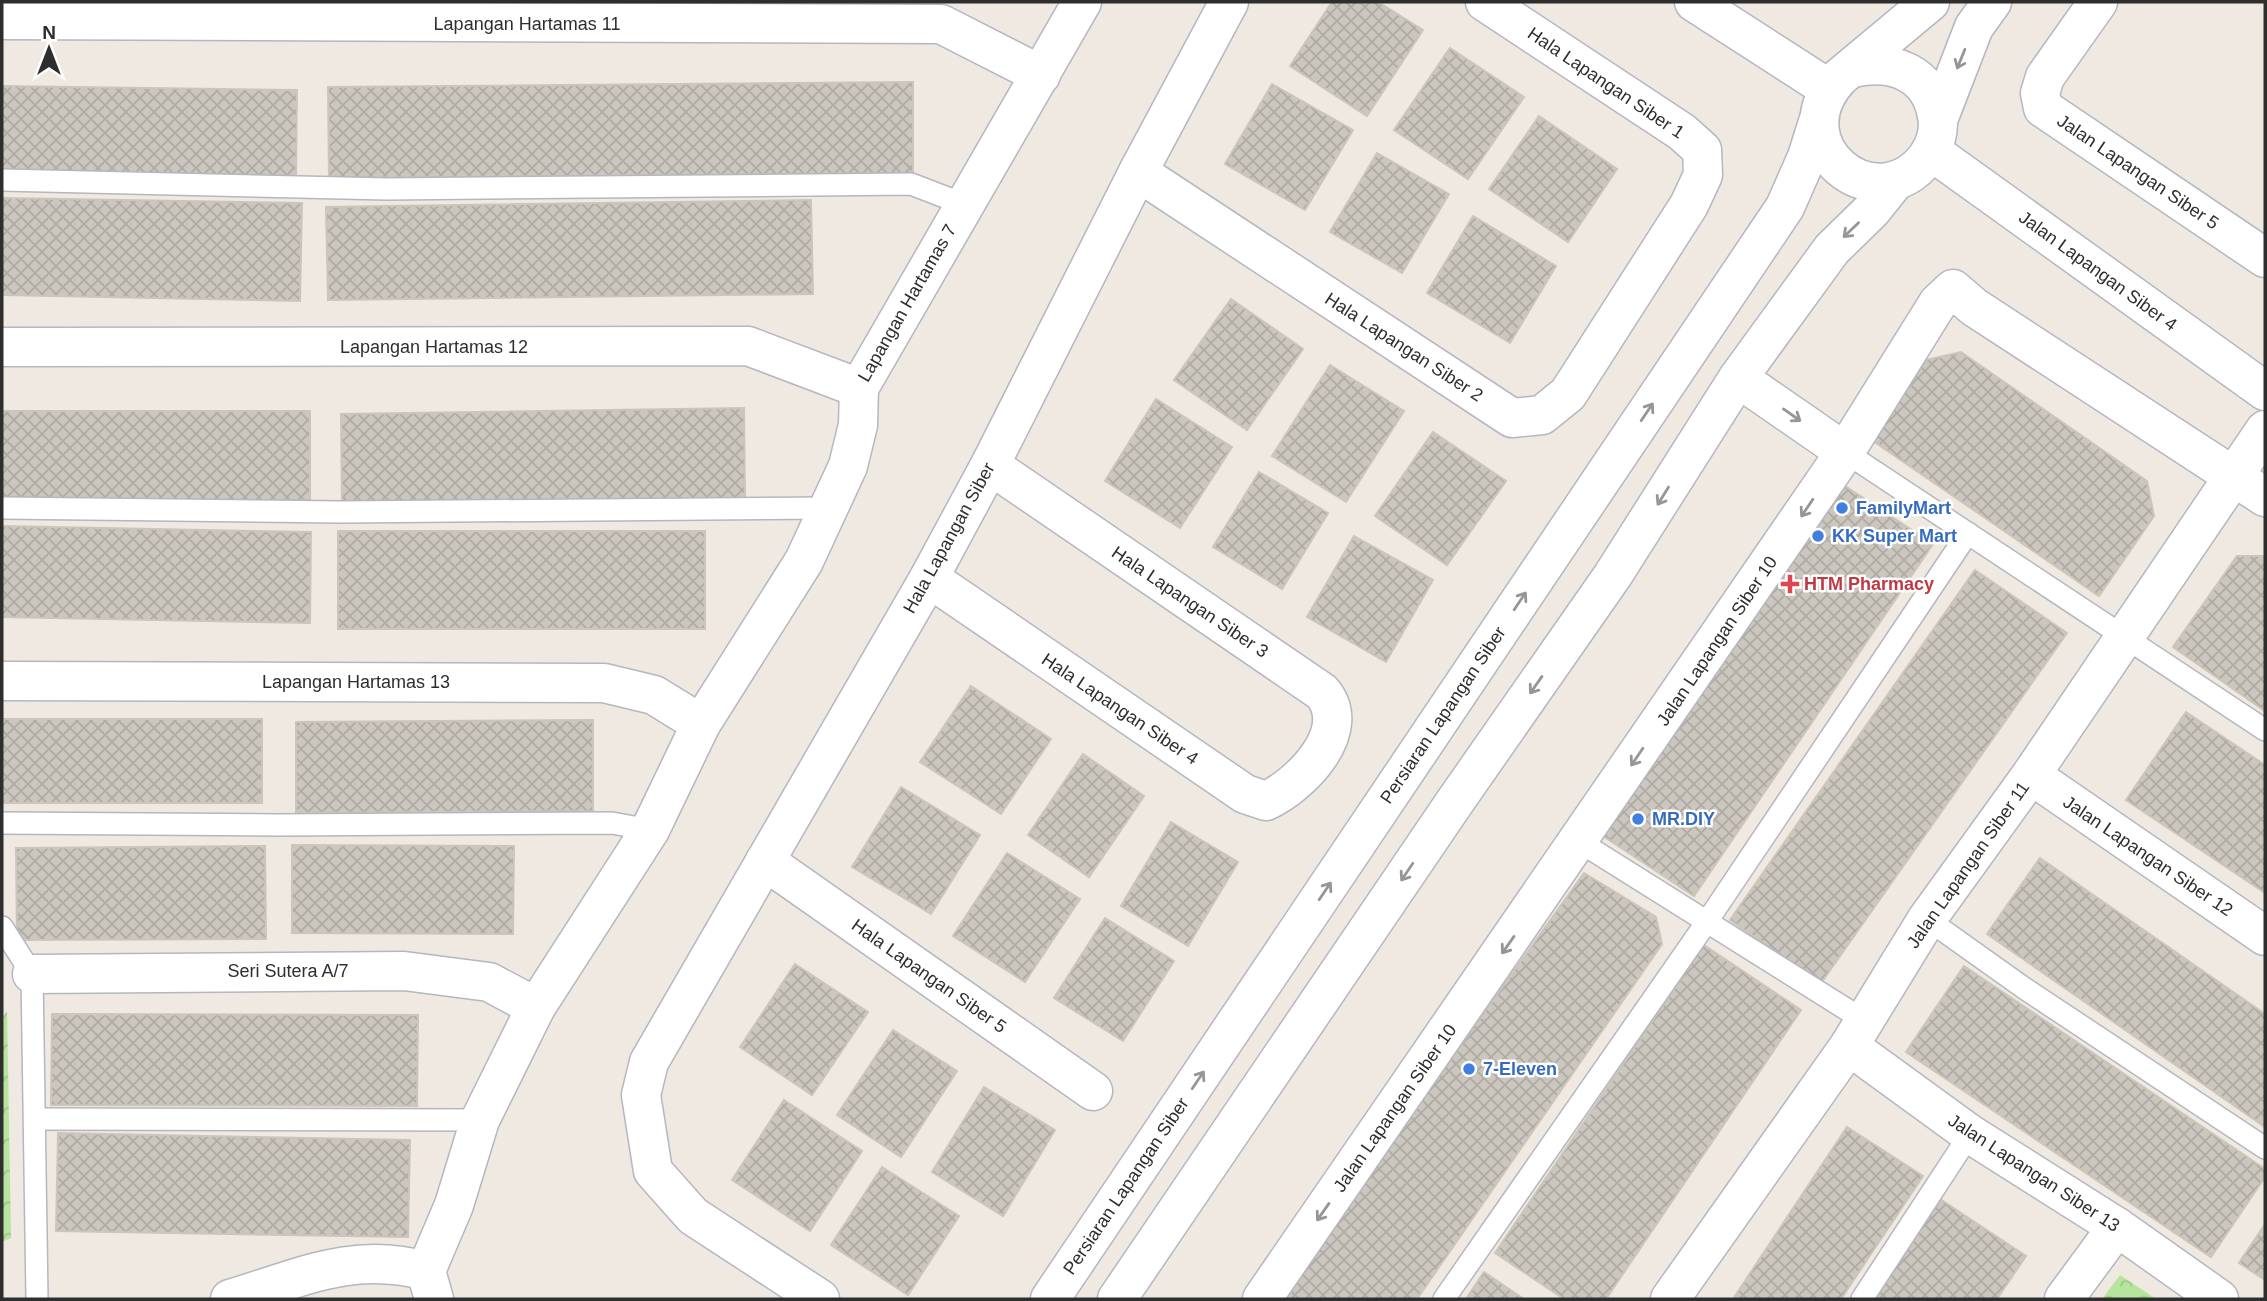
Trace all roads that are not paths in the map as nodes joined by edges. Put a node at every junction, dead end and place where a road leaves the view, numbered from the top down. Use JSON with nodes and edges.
{"nodes":[{"id":1,"x":1082,"y":2,"type":"edge"},
{"id":2,"x":1229,"y":2,"type":"edge"},
{"id":3,"x":1485,"y":2,"type":"edge"},
{"id":4,"x":1694,"y":2,"type":"edge"},
{"id":5,"x":1930,"y":2,"type":"edge"},
{"id":6,"x":1992,"y":2,"type":"edge"},
{"id":7,"x":2098,"y":2,"type":"edge"},
{"id":8,"x":2,"y":20,"type":"edge"},
{"id":9,"x":1041,"y":75,"type":"junction"},
{"id":10,"x":1833,"y":93,"type":"junction"},
{"id":11,"x":1935,"y":136,"type":"junction"},
{"id":12,"x":1138,"y":172,"type":"junction"},
{"id":13,"x":2,"y":180,"type":"edge"},
{"id":14,"x":1896,"y":180,"type":"junction"},
{"id":15,"x":963,"y":204,"type":"junction"},
{"id":16,"x":2265,"y":258,"type":"edge"},
{"id":17,"x":1636,"y":287,"type":"joint"},
{"id":18,"x":2,"y":346,"type":"edge"},
{"id":19,"x":1738,"y":378,"type":"junction"},
{"id":20,"x":859,"y":388,"type":"junction"},
{"id":21,"x":2265,"y":391,"type":"edge"},
{"id":22,"x":2265,"y":430,"type":"edge"},
{"id":23,"x":1845,"y":452,"type":"junction"},
{"id":24,"x":990,"y":464,"type":"junction"},
{"id":25,"x":2234,"y":475,"type":"junction"},
{"id":26,"x":2265,"y":497,"type":"edge"},
{"id":27,"x":830,"y":508,"type":"junction"},
{"id":28,"x":2,"y":509,"type":"edge"},
{"id":29,"x":1968,"y":533,"type":"junction"},
{"id":30,"x":929,"y":578,"type":"junction"},
{"id":31,"x":2126,"y":635,"type":"junction"},
{"id":32,"x":2,"y":681,"type":"edge"},
{"id":33,"x":701,"y":724,"type":"junction"},
{"id":34,"x":2265,"y":730,"type":"edge"},
{"id":35,"x":1311,"y":765,"type":"joint"},
{"id":36,"x":2031,"y":775,"type":"junction"},
{"id":37,"x":2,"y":823,"type":"edge"},
{"id":38,"x":650,"y":830,"type":"junction"},
{"id":39,"x":1580,"y":842,"type":"junction"},
{"id":40,"x":765,"y":861,"type":"junction"},
{"id":41,"x":1927,"y":919,"type":"junction"},
{"id":42,"x":1706,"y":923,"type":"junction"},
{"id":43,"x":2,"y":927,"type":"edge"},
{"id":44,"x":2265,"y":936,"type":"edge"},
{"id":45,"x":33,"y":974,"type":"junction"},
{"id":46,"x":536,"y":1007,"type":"junction"},
{"id":47,"x":1857,"y":1033,"type":"junction"},
{"id":48,"x":1093,"y":1091,"type":"dead end"},
{"id":49,"x":36,"y":1119,"type":"junction"},
{"id":50,"x":480,"y":1120,"type":"junction"},
{"id":51,"x":1970,"y":1134,"type":"junction"},
{"id":52,"x":2265,"y":1148,"type":"edge"},
{"id":53,"x":2117,"y":1227,"type":"junction"},
{"id":54,"x":430,"y":1285,"type":"edge"},
{"id":55,"x":37,"y":1299,"type":"edge"},
{"id":56,"x":230,"y":1299,"type":"edge"},
{"id":57,"x":820,"y":1299,"type":"edge"},
{"id":58,"x":1050,"y":1299,"type":"edge"},
{"id":59,"x":1117,"y":1299,"type":"edge"},
{"id":60,"x":1262,"y":1299,"type":"edge"},
{"id":61,"x":1444,"y":1299,"type":"edge"},
{"id":62,"x":1670,"y":1299,"type":"edge"},
{"id":63,"x":1862,"y":1299,"type":"edge"},
{"id":64,"x":2064,"y":1299,"type":"edge"},
{"id":65,"x":2219,"y":1299,"type":"edge"}],
"edges":[{"from":1,"to":9,"type":"street","name":"Lapangan Hartamas 7"},
{"from":2,"to":12,"type":"street","name":"Hala Lapangan Siber"},
{"from":3,"to":17,"type":"street","name":"Hala Lapangan Siber 1"},
{"from":4,"to":10,"type":"street"},
{"from":5,"to":10,"type":"street"},
{"from":6,"to":11,"type":"street","one_way":true},
{"from":7,"to":16,"type":"street","name":"Jalan Lapangan Siber 5"},
{"from":8,"to":9,"type":"street","name":"Lapangan Hartamas 11"},
{"from":9,"to":15,"type":"street","name":"Lapangan Hartamas 7"},
{"from":10,"to":11,"type":"street"},
{"from":10,"to":14,"type":"street"},
{"from":58,"to":10,"type":"street","name":"Persiaran Lapangan Siber","one_way":true},
{"from":11,"to":14,"type":"street"},
{"from":11,"to":21,"type":"street","name":"Jalan Lapangan Siber 4"},
{"from":12,"to":17,"type":"street","name":"Hala Lapangan Siber 2"},
{"from":12,"to":24,"type":"street","name":"Hala Lapangan Siber"},
{"from":13,"to":15,"type":"lane"},
{"from":14,"to":19,"type":"street","one_way":true},
{"from":15,"to":20,"type":"street","name":"Lapangan Hartamas 7"},
{"from":18,"to":20,"type":"street","name":"Lapangan Hartamas 12"},
{"from":19,"to":23,"type":"street","one_way":true},
{"from":19,"to":59,"type":"street","one_way":true},
{"from":20,"to":27,"type":"street","name":"Lapangan Hartamas 7"},
{"from":22,"to":25,"type":"street","name":"Jalan Lapangan Siber 11"},
{"from":23,"to":25,"type":"street","name":"Jalan Lapangan Siber 10"},
{"from":23,"to":29,"type":"lane"},
{"from":23,"to":39,"type":"street","name":"Jalan Lapangan Siber 10","one_way":true},
{"from":24,"to":30,"type":"street","name":"Hala Lapangan Siber"},
{"from":24,"to":35,"type":"street","name":"Hala Lapangan Siber 3"},
{"from":25,"to":26,"type":"street","name":"Jalan Lapangan Siber 10"},
{"from":25,"to":31,"type":"street","name":"Jalan Lapangan Siber 11"},
{"from":27,"to":28,"type":"lane"},
{"from":27,"to":33,"type":"street","name":"Lapangan Hartamas 7"},
{"from":29,"to":31,"type":"lane"},
{"from":29,"to":42,"type":"lane"},
{"from":30,"to":35,"type":"street","name":"Hala Lapangan Siber 4"},
{"from":30,"to":40,"type":"street","name":"Hala Lapangan Siber"},
{"from":31,"to":34,"type":"lane"},
{"from":31,"to":36,"type":"street","name":"Jalan Lapangan Siber 11"},
{"from":32,"to":33,"type":"street","name":"Lapangan Hartamas 13"},
{"from":33,"to":38,"type":"street","name":"Lapangan Hartamas 7"},
{"from":36,"to":41,"type":"street","name":"Jalan Lapangan Siber 11"},
{"from":36,"to":44,"type":"street","name":"Jalan Lapangan Siber 12"},
{"from":37,"to":38,"type":"lane"},
{"from":38,"to":46,"type":"street","name":"Lapangan Hartamas 7"},
{"from":39,"to":42,"type":"lane"},
{"from":39,"to":60,"type":"street","name":"Jalan Lapangan Siber 10","one_way":true},
{"from":40,"to":48,"type":"street","name":"Hala Lapangan Siber 5"},
{"from":40,"to":57,"type":"street","name":"Hala Lapangan Siber"},
{"from":41,"to":47,"type":"street","name":"Jalan Lapangan Siber 11"},
{"from":41,"to":52,"type":"lane"},
{"from":42,"to":47,"type":"lane"},
{"from":42,"to":61,"type":"lane"},
{"from":43,"to":45,"type":"lane"},
{"from":45,"to":46,"type":"street","name":"Seri Sutera A/7"},
{"from":45,"to":49,"type":"lane"},
{"from":46,"to":50,"type":"street","name":"Lapangan Hartamas 7"},
{"from":47,"to":51,"type":"street","name":"Jalan Lapangan Siber 13"},
{"from":47,"to":62,"type":"street","name":"Jalan Lapangan Siber 11"},
{"from":49,"to":50,"type":"lane"},
{"from":49,"to":55,"type":"lane"},
{"from":50,"to":54,"type":"street","name":"Lapangan Hartamas 7"},
{"from":51,"to":53,"type":"street","name":"Jalan Lapangan Siber 13"},
{"from":51,"to":63,"type":"lane"},
{"from":53,"to":64,"type":"street"},
{"from":53,"to":65,"type":"street","name":"Jalan Lapangan Siber 13"},
{"from":54,"to":56,"type":"street"}]}
